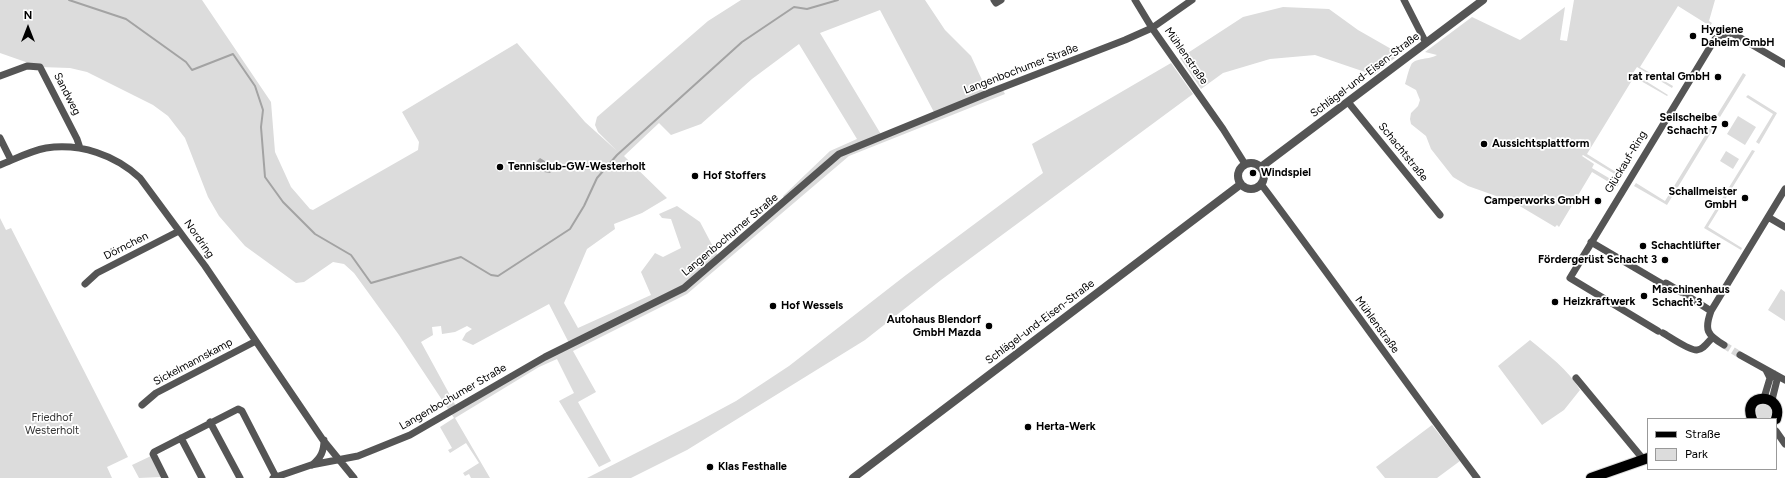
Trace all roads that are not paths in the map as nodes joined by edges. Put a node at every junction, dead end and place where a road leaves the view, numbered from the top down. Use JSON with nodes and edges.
{"nodes":[{"id":1,"x":994,"y":0,"type":"edge"},
{"id":2,"x":1001,"y":0,"type":"edge"},
{"id":3,"x":1135,"y":0,"type":"edge"},
{"id":4,"x":1192,"y":0,"type":"edge"},
{"id":5,"x":1404,"y":0,"type":"edge"},
{"id":6,"x":1483,"y":0,"type":"edge"},
{"id":7,"x":1152,"y":28,"type":"junction"},
{"id":8,"x":1426,"y":43,"type":"junction"},
{"id":9,"x":1785,"y":64,"type":"edge"},
{"id":10,"x":0,"y":76,"type":"edge"},
{"id":11,"x":1348,"y":102,"type":"junction"},
{"id":12,"x":0,"y":138,"type":"edge"},
{"id":13,"x":80,"y":148,"type":"junction"},
{"id":14,"x":12,"y":160,"type":"junction"},
{"id":15,"x":1245,"y":164,"type":"junction"},
{"id":16,"x":0,"y":165,"type":"edge"},
{"id":17,"x":1261,"y":167,"type":"junction"},
{"id":18,"x":1241,"y":184,"type":"junction"},
{"id":19,"x":1261,"y":184,"type":"junction"},
{"id":20,"x":1785,"y":189,"type":"edge"},
{"id":21,"x":1440,"y":215,"type":"dead end"},
{"id":22,"x":1768,"y":216,"type":"junction"},
{"id":23,"x":1785,"y":227,"type":"edge"},
{"id":24,"x":179,"y":231,"type":"junction"},
{"id":25,"x":1591,"y":242,"type":"junction"},
{"id":26,"x":86,"y":284,"type":"dead end"},
{"id":27,"x":1711,"y":310,"type":"junction"},
{"id":28,"x":1712,"y":338,"type":"junction"},
{"id":29,"x":256,"y":341,"type":"junction"},
{"id":30,"x":1724,"y":345,"type":"tunnel mouth"},
{"id":31,"x":1740,"y":354,"type":"tunnel mouth"},
{"id":32,"x":1766,"y":369,"type":"junction"},
{"id":33,"x":1774,"y":374,"type":"junction"},
{"id":34,"x":1576,"y":378,"type":"dead end"},
{"id":35,"x":1785,"y":380,"type":"edge"},
{"id":36,"x":142,"y":405,"type":"dead end"},
{"id":37,"x":1777,"y":407,"type":"edge"},
{"id":38,"x":1748,"y":418,"type":"edge"},
{"id":39,"x":210,"y":422,"type":"junction"},
{"id":40,"x":1777,"y":432,"type":"edge"},
{"id":41,"x":181,"y":438,"type":"junction"},
{"id":42,"x":324,"y":440,"type":"junction"},
{"id":43,"x":1785,"y":444,"type":"edge"},
{"id":44,"x":1646,"y":458,"type":"edge"},
{"id":45,"x":339,"y":459,"type":"junction"},
{"id":46,"x":311,"y":465,"type":"junction"},
{"id":47,"x":274,"y":477,"type":"edge"},
{"id":48,"x":165,"y":478,"type":"edge"},
{"id":49,"x":202,"y":478,"type":"edge"},
{"id":50,"x":240,"y":478,"type":"edge"},
{"id":51,"x":354,"y":478,"type":"edge"},
{"id":52,"x":852,"y":478,"type":"edge"},
{"id":53,"x":1477,"y":478,"type":"edge"},
{"id":54,"x":1591,"y":478,"type":"edge"}],
"edges":[{"from":1,"to":2,"type":"street"},
{"from":3,"to":7,"type":"street","name":"Mühlenstraße"},
{"from":4,"to":7,"type":"street","name":"Langenbochumer Straße"},
{"from":5,"to":8,"type":"street"},
{"from":6,"to":8,"type":"street","name":"Schlägel-und-Eisen-Straße"},
{"from":7,"to":15,"type":"street","name":"Mühlenstraße"},
{"from":7,"to":45,"type":"street","name":"Langenbochumer Straße"},
{"from":8,"to":11,"type":"street","name":"Schlägel-und-Eisen-Straße"},
{"from":9,"to":25,"type":"street","name":"Glückauf-Ring"},
{"from":10,"to":13,"type":"street","name":"Sandweg"},
{"from":11,"to":17,"type":"street","name":"Schlägel-und-Eisen-Straße"},
{"from":11,"to":21,"type":"street","name":"Schachtstraße"},
{"from":12,"to":14,"type":"street"},
{"from":13,"to":14,"type":"street","name":"Nordring"},
{"from":13,"to":24,"type":"street","name":"Nordring"},
{"from":14,"to":16,"type":"street","name":"Nordring"},
{"from":15,"to":17,"type":"street"},
{"from":15,"to":18,"type":"street"},
{"from":17,"to":19,"type":"street"},
{"from":18,"to":19,"type":"street"},
{"from":18,"to":52,"type":"street","name":"Schlägel-und-Eisen-Straße"},
{"from":19,"to":53,"type":"street","name":"Mühlenstraße"},
{"from":20,"to":22,"type":"street"},
{"from":22,"to":23,"type":"street"},
{"from":22,"to":27,"type":"street"},
{"from":24,"to":26,"type":"street","name":"Dörnchen"},
{"from":24,"to":29,"type":"street","name":"Nordring"},
{"from":25,"to":27,"type":"street"},
{"from":25,"to":28,"type":"street","name":"Glückauf-Ring"},
{"from":27,"to":28,"type":"street"},
{"from":28,"to":30,"type":"street"},
{"from":29,"to":36,"type":"street","name":"Sickelmannskamp"},
{"from":29,"to":42,"type":"street","name":"Nordring"},
{"from":31,"to":32,"type":"street"},
{"from":32,"to":33,"type":"street"},
{"from":32,"to":37,"type":"street"},
{"from":33,"to":35,"type":"street"},
{"from":33,"to":37,"type":"street"},
{"from":34,"to":44,"type":"street"},
{"from":37,"to":38,"type":"main road"},
{"from":39,"to":41,"type":"street","name":"Langenbochumer Straße"},
{"from":39,"to":47,"type":"street","name":"Langenbochumer Straße"},
{"from":39,"to":50,"type":"street"},
{"from":40,"to":43,"type":"street"},
{"from":41,"to":48,"type":"street","name":"Langenbochumer Straße"},
{"from":41,"to":49,"type":"street"},
{"from":42,"to":45,"type":"street","name":"Nordring"},
{"from":42,"to":46,"type":"street"},
{"from":44,"to":54,"type":"main road"},
{"from":45,"to":46,"type":"street","name":"Langenbochumer Straße"},
{"from":45,"to":51,"type":"street","name":"Nordring"},
{"from":46,"to":47,"type":"street","name":"Langenbochumer Straße"}]}
